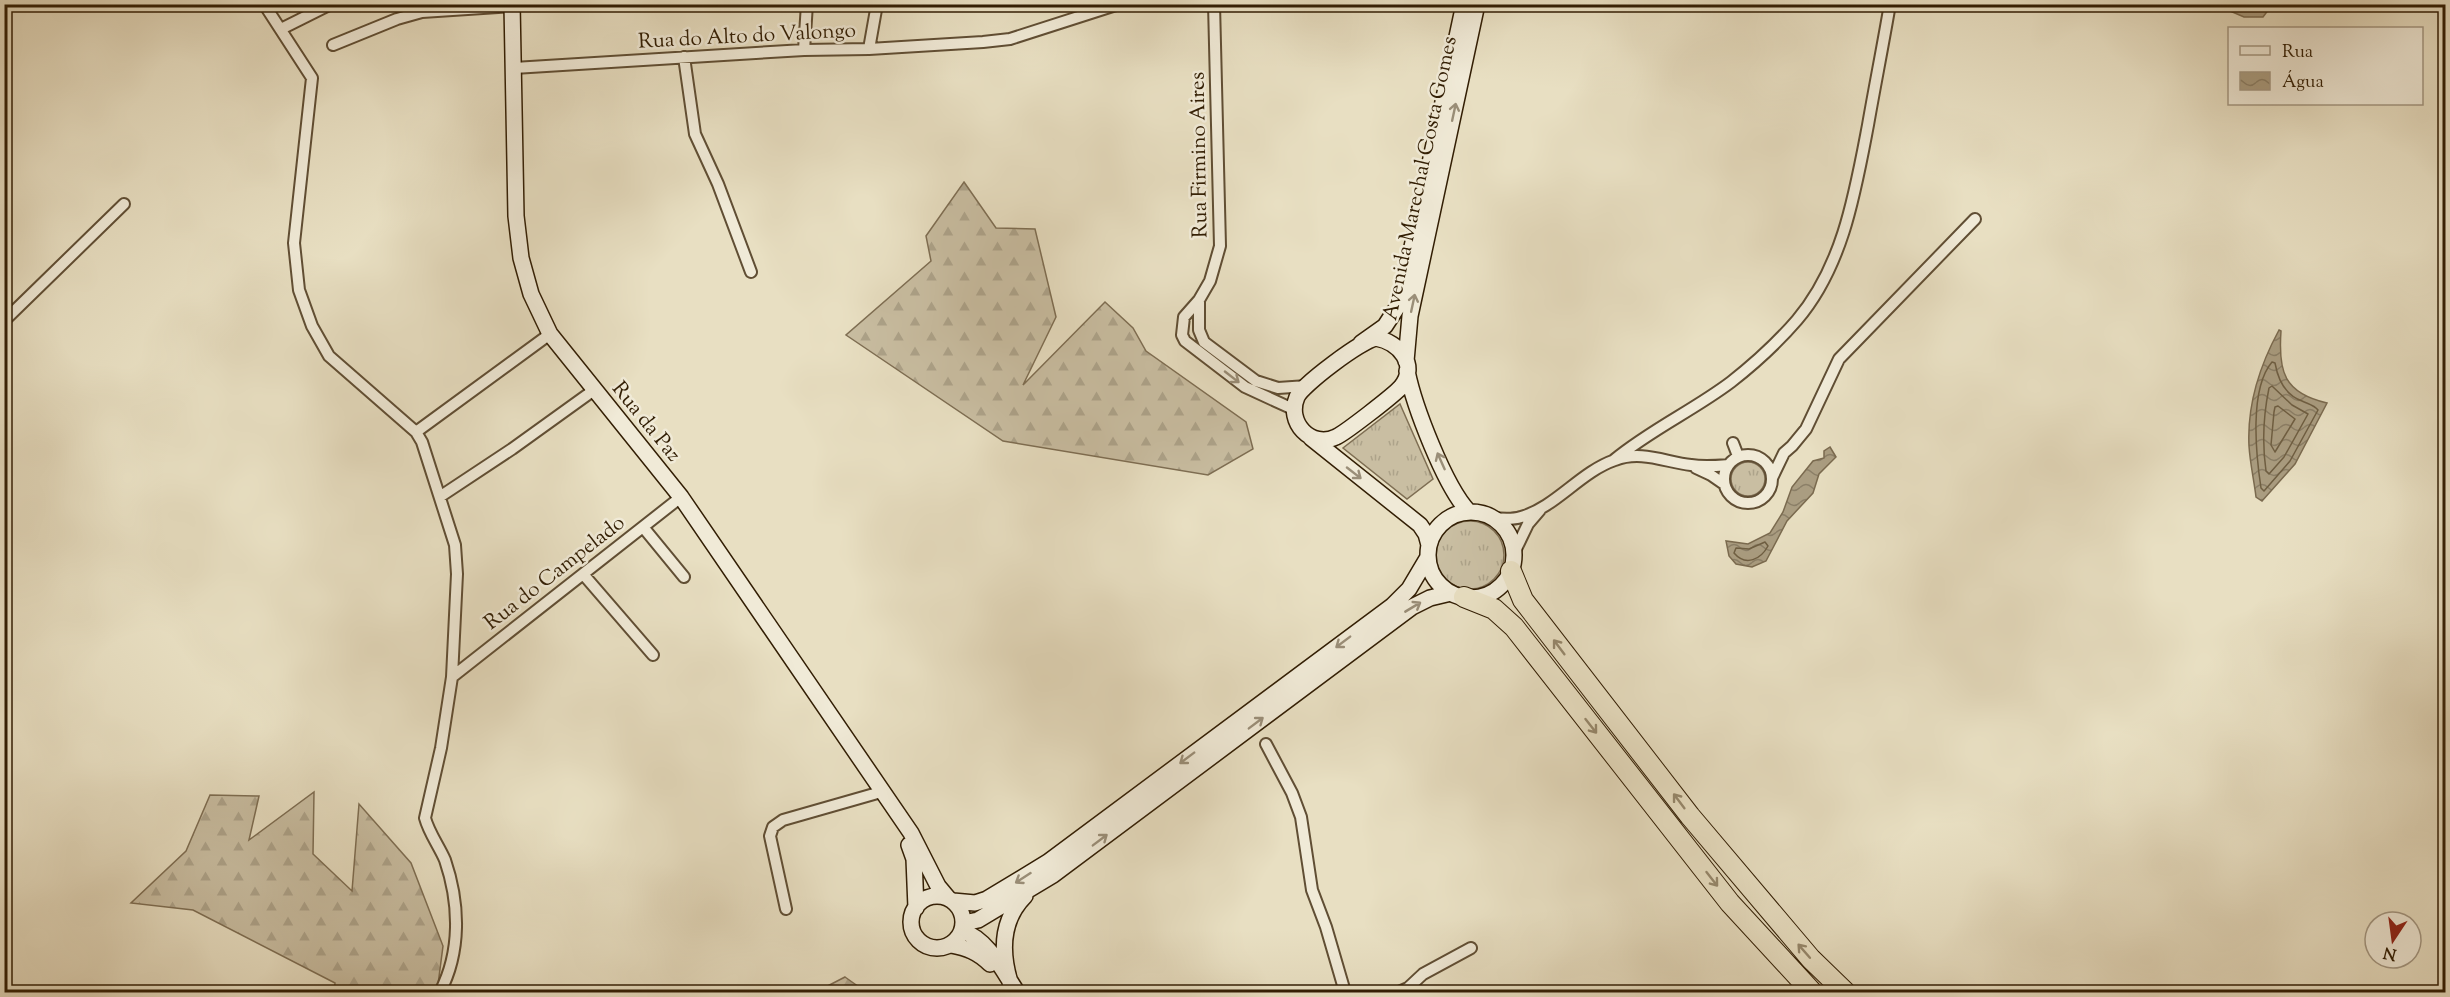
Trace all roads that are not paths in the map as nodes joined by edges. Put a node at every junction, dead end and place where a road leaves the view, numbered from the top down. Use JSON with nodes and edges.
{"nodes":[{"id":1,"x":264,"y":4,"type":"edge"},
{"id":2,"x":331,"y":4,"type":"edge"},
{"id":3,"x":807,"y":4,"type":"edge"},
{"id":4,"x":878,"y":4,"type":"edge"},
{"id":5,"x":1119,"y":4,"type":"edge"},
{"id":6,"x":1214,"y":4,"type":"edge"},
{"id":7,"x":1464,"y":4,"type":"edge"},
{"id":8,"x":1477,"y":4,"type":"edge"},
{"id":9,"x":1890,"y":4,"type":"edge"},
{"id":10,"x":512,"y":5,"type":"edge"},
{"id":11,"x":281,"y":29,"type":"junction"},
{"id":12,"x":333,"y":45,"type":"dead end"},
{"id":13,"x":869,"y":49,"type":"junction"},
{"id":14,"x":804,"y":50,"type":"junction"},
{"id":15,"x":684,"y":57,"type":"junction"},
{"id":16,"x":514,"y":68,"type":"junction"},
{"id":17,"x":124,"y":204,"type":"dead end"},
{"id":18,"x":1975,"y":219,"type":"dead end"},
{"id":19,"x":751,"y":272,"type":"dead end"},
{"id":20,"x":1199,"y":300,"type":"junction"},
{"id":21,"x":4,"y":321,"type":"edge"},
{"id":22,"x":550,"y":334,"type":"junction"},
{"id":23,"x":1361,"y":344,"type":"junction"},
{"id":24,"x":1407,"y":366,"type":"junction"},
{"id":25,"x":1307,"y":386,"type":"junction"},
{"id":26,"x":594,"y":390,"type":"junction"},
{"id":27,"x":1293,"y":409,"type":"junction"},
{"id":28,"x":416,"y":432,"type":"junction"},
{"id":29,"x":1308,"y":436,"type":"junction"},
{"id":30,"x":1733,"y":443,"type":"dead end"},
{"id":31,"x":1784,"y":453,"type":"junction"},
{"id":32,"x":1738,"y":456,"type":"junction"},
{"id":33,"x":1755,"y":456,"type":"junction"},
{"id":34,"x":1614,"y":460,"type":"junction"},
{"id":35,"x":1690,"y":465,"type":"junction"},
{"id":36,"x":1728,"y":465,"type":"junction"},
{"id":37,"x":1772,"y":478,"type":"junction"},
{"id":38,"x":1724,"y":484,"type":"junction"},
{"id":39,"x":441,"y":496,"type":"junction"},
{"id":40,"x":681,"y":497,"type":"junction"},
{"id":41,"x":1542,"y":507,"type":"junction"},
{"id":42,"x":1469,"y":512,"type":"junction"},
{"id":43,"x":1493,"y":518,"type":"junction"},
{"id":44,"x":643,"y":527,"type":"junction"},
{"id":45,"x":1428,"y":551,"type":"junction"},
{"id":46,"x":1512,"y":562,"type":"junction"},
{"id":47,"x":583,"y":574,"type":"junction"},
{"id":48,"x":684,"y":578,"type":"dead end"},
{"id":49,"x":1457,"y":595,"type":"junction"},
{"id":50,"x":653,"y":655,"type":"dead end"},
{"id":51,"x":452,"y":677,"type":"junction"},
{"id":52,"x":1266,"y":744,"type":"dead end"},
{"id":53,"x":881,"y":792,"type":"junction"},
{"id":54,"x":897,"y":815,"type":"junction"},
{"id":55,"x":1038,"y":884,"type":"junction"},
{"id":56,"x":950,"y":900,"type":"junction"},
{"id":57,"x":916,"y":908,"type":"junction"},
{"id":58,"x":786,"y":909,"type":"dead end"},
{"id":59,"x":963,"y":927,"type":"junction"},
{"id":60,"x":951,"y":945,"type":"junction"},
{"id":61,"x":1471,"y":948,"type":"dead end"},
{"id":62,"x":1013,"y":987,"type":"edge"},
{"id":63,"x":440,"y":993,"type":"edge"},
{"id":64,"x":1345,"y":993,"type":"edge"},
{"id":65,"x":1399,"y":993,"type":"edge"},
{"id":66,"x":1812,"y":993,"type":"edge"},
{"id":67,"x":1845,"y":993,"type":"edge"}],
"edges":[{"from":1,"to":11,"type":"street"},
{"from":2,"to":11,"type":"street"},
{"from":3,"to":14,"type":"street"},
{"from":4,"to":13,"type":"street"},
{"from":5,"to":13,"type":"street","name":"Rua do Alto do Valongo"},
{"from":6,"to":20,"type":"street","name":"Rua Firmino Aires"},
{"from":7,"to":23,"type":"main road","name":"Avenida Marechal Costa Gomes"},
{"from":24,"to":8,"type":"main road","name":"Avenida Marechal Costa Gomes","one_way":true},
{"from":9,"to":34,"type":"street"},
{"from":10,"to":12,"type":"street"},
{"from":10,"to":16,"type":"main road","name":"Rua da Paz"},
{"from":11,"to":28,"type":"street"},
{"from":13,"to":14,"type":"street","name":"Rua do Alto do Valongo"},
{"from":14,"to":15,"type":"street","name":"Rua do Alto do Valongo"},
{"from":15,"to":16,"type":"street","name":"Rua do Alto do Valongo"},
{"from":15,"to":19,"type":"street"},
{"from":16,"to":22,"type":"main road","name":"Rua da Paz"},
{"from":17,"to":21,"type":"street"},
{"from":18,"to":31,"type":"street"},
{"from":20,"to":25,"type":"street"},
{"from":20,"to":27,"type":"street","name":"Rua Firmino Aires","one_way":true},
{"from":22,"to":26,"type":"main road","name":"Rua da Paz"},
{"from":22,"to":28,"type":"street"},
{"from":23,"to":24,"type":"main road"},
{"from":23,"to":25,"type":"main road","name":"Avenida Marechal Costa Gomes"},
{"from":24,"to":29,"type":"main road"},
{"from":42,"to":24,"type":"main road","one_way":true},
{"from":25,"to":27,"type":"main road"},
{"from":26,"to":39,"type":"street"},
{"from":26,"to":40,"type":"main road","name":"Rua da Paz"},
{"from":27,"to":29,"type":"main road"},
{"from":28,"to":39,"type":"street"},
{"from":29,"to":45,"type":"main road","one_way":true},
{"from":30,"to":32,"type":"street"},
{"from":31,"to":33,"type":"street"},
{"from":31,"to":37,"type":"street"},
{"from":32,"to":33,"type":"street"},
{"from":32,"to":36,"type":"street"},
{"from":33,"to":37,"type":"street"},
{"from":34,"to":35,"type":"street"},
{"from":34,"to":41,"type":"street"},
{"from":35,"to":36,"type":"street"},
{"from":35,"to":38,"type":"street"},
{"from":36,"to":38,"type":"street"},
{"from":37,"to":38,"type":"street"},
{"from":39,"to":51,"type":"street"},
{"from":40,"to":44,"type":"street","name":"Rua do Campelado"},
{"from":40,"to":53,"type":"main road","name":"Rua da Paz"},
{"from":41,"to":43,"type":"street"},
{"from":41,"to":46,"type":"street"},
{"from":42,"to":43,"type":"main road"},
{"from":42,"to":45,"type":"main road"},
{"from":43,"to":46,"type":"main road"},
{"from":44,"to":47,"type":"street","name":"Rua do Campelado"},
{"from":44,"to":48,"type":"street"},
{"from":45,"to":49,"type":"main road"},
{"from":45,"to":56,"type":"main road","one_way":true},
{"from":46,"to":49,"type":"main road"},
{"from":67,"to":46,"type":"highway","one_way":true},
{"from":47,"to":50,"type":"street"},
{"from":47,"to":51,"type":"street","name":"Rua do Campelado"},
{"from":55,"to":49,"type":"main road","one_way":true},
{"from":49,"to":66,"type":"highway","one_way":true},
{"from":51,"to":63,"type":"street"},
{"from":52,"to":64,"type":"street"},
{"from":53,"to":54,"type":"main road","name":"Rua da Paz"},
{"from":53,"to":58,"type":"street"},
{"from":54,"to":56,"type":"main road"},
{"from":54,"to":57,"type":"main road"},
{"from":55,"to":59,"type":"main road"},
{"from":55,"to":62,"type":"main road"},
{"from":56,"to":57,"type":"main road"},
{"from":56,"to":59,"type":"main road"},
{"from":57,"to":60,"type":"main road"},
{"from":59,"to":60,"type":"main road"},
{"from":59,"to":62,"type":"main road"},
{"from":60,"to":62,"type":"main road"},
{"from":61,"to":65,"type":"street"}]}
